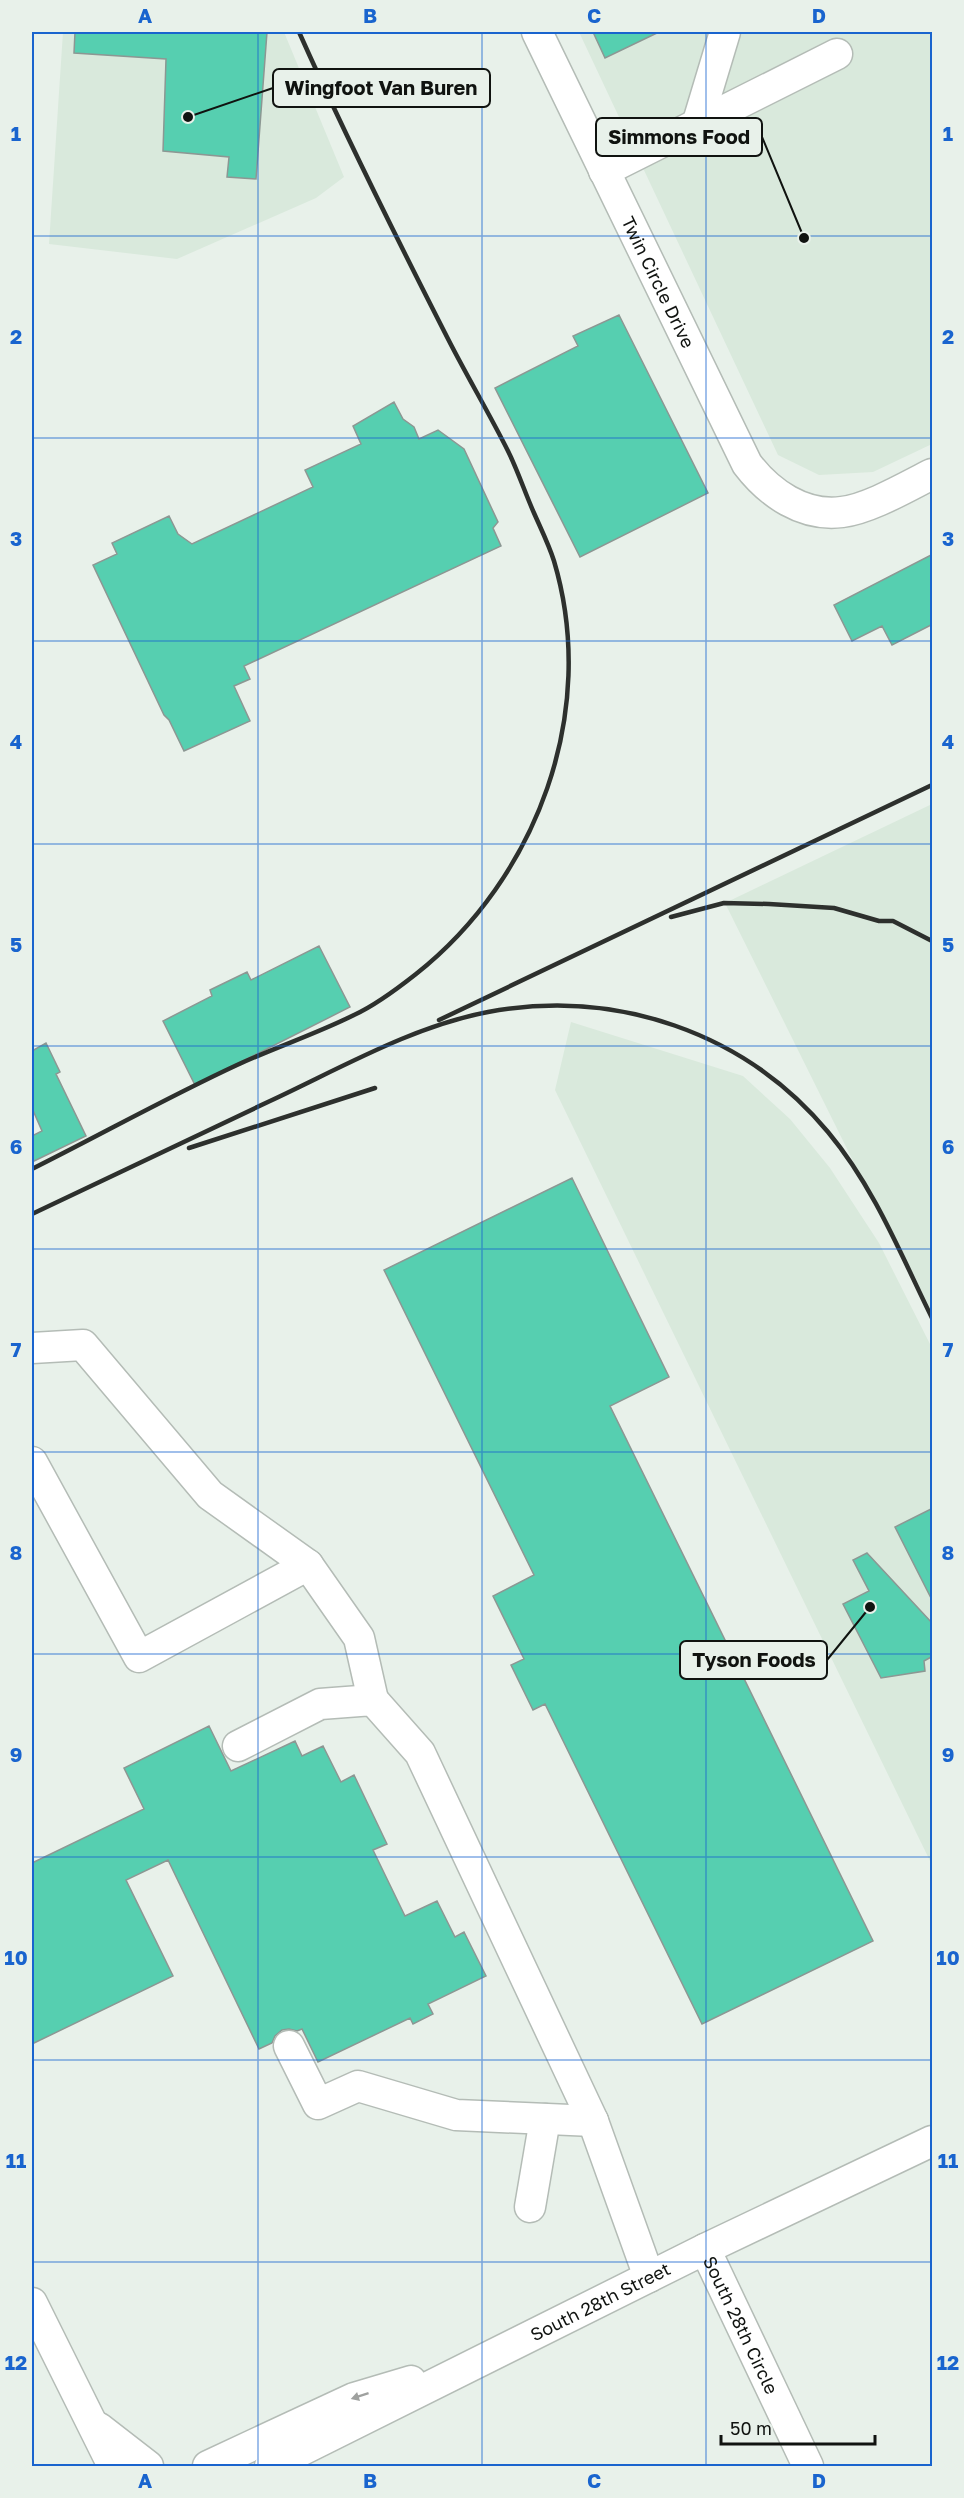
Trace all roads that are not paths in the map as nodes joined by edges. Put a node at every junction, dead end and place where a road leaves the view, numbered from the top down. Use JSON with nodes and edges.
{"nodes":[{"id":1,"x":537,"y":32,"type":"edge"},
{"id":2,"x":725,"y":32,"type":"edge"},
{"id":3,"x":837,"y":54,"type":"dead end"},
{"id":4,"x":697,"y":125,"type":"junction"},
{"id":5,"x":604,"y":171,"type":"junction"},
{"id":6,"x":933,"y":474,"type":"edge"},
{"id":7,"x":32,"y":1348,"type":"edge"},
{"id":8,"x":33,"y":1468,"type":"edge"},
{"id":9,"x":308,"y":1565,"type":"junction"},
{"id":10,"x":373,"y":1700,"type":"junction"},
{"id":11,"x":238,"y":1746,"type":"dead end"},
{"id":12,"x":289,"y":2046,"type":"dead end"},
{"id":13,"x":545,"y":2119,"type":"junction"},
{"id":14,"x":593,"y":2121,"type":"junction"},
{"id":15,"x":933,"y":2141,"type":"edge"},
{"id":16,"x":530,"y":2207,"type":"dead end"},
{"id":17,"x":705,"y":2249,"type":"junction"},
{"id":18,"x":649,"y":2277,"type":"junction"},
{"id":19,"x":32,"y":2304,"type":"edge"},
{"id":20,"x":477,"y":2362,"type":"junction"},
{"id":21,"x":91,"y":2421,"type":"junction"},
{"id":22,"x":93,"y":2466,"type":"edge"},
{"id":23,"x":113,"y":2466,"type":"edge"},
{"id":24,"x":148,"y":2466,"type":"edge"},
{"id":25,"x":208,"y":2466,"type":"edge"},
{"id":26,"x":270,"y":2466,"type":"edge"},
{"id":27,"x":808,"y":2466,"type":"edge"}],
"edges":[{"from":1,"to":5,"type":"street","name":"Twin Circle Drive"},
{"from":2,"to":4,"type":"street"},
{"from":3,"to":4,"type":"street"},
{"from":4,"to":5,"type":"street"},
{"from":5,"to":6,"type":"street","name":"Twin Circle Drive"},
{"from":7,"to":9,"type":"street"},
{"from":8,"to":9,"type":"street"},
{"from":9,"to":10,"type":"street"},
{"from":10,"to":11,"type":"street"},
{"from":10,"to":14,"type":"street"},
{"from":12,"to":13,"type":"street"},
{"from":13,"to":14,"type":"street"},
{"from":13,"to":16,"type":"street"},
{"from":14,"to":18,"type":"street"},
{"from":15,"to":17,"type":"street","name":"South 28th Street"},
{"from":17,"to":18,"type":"street","name":"South 28th Street"},
{"from":17,"to":27,"type":"street","name":"South 28th Circle"},
{"from":18,"to":20,"type":"street","name":"South 28th Street"},
{"from":19,"to":21,"type":"street"},
{"from":20,"to":25,"type":"street","one_way":true},
{"from":20,"to":26,"type":"street","name":"South 28th Street"},
{"from":21,"to":22,"type":"street"},
{"from":21,"to":23,"type":"street"},
{"from":21,"to":24,"type":"street"}]}
